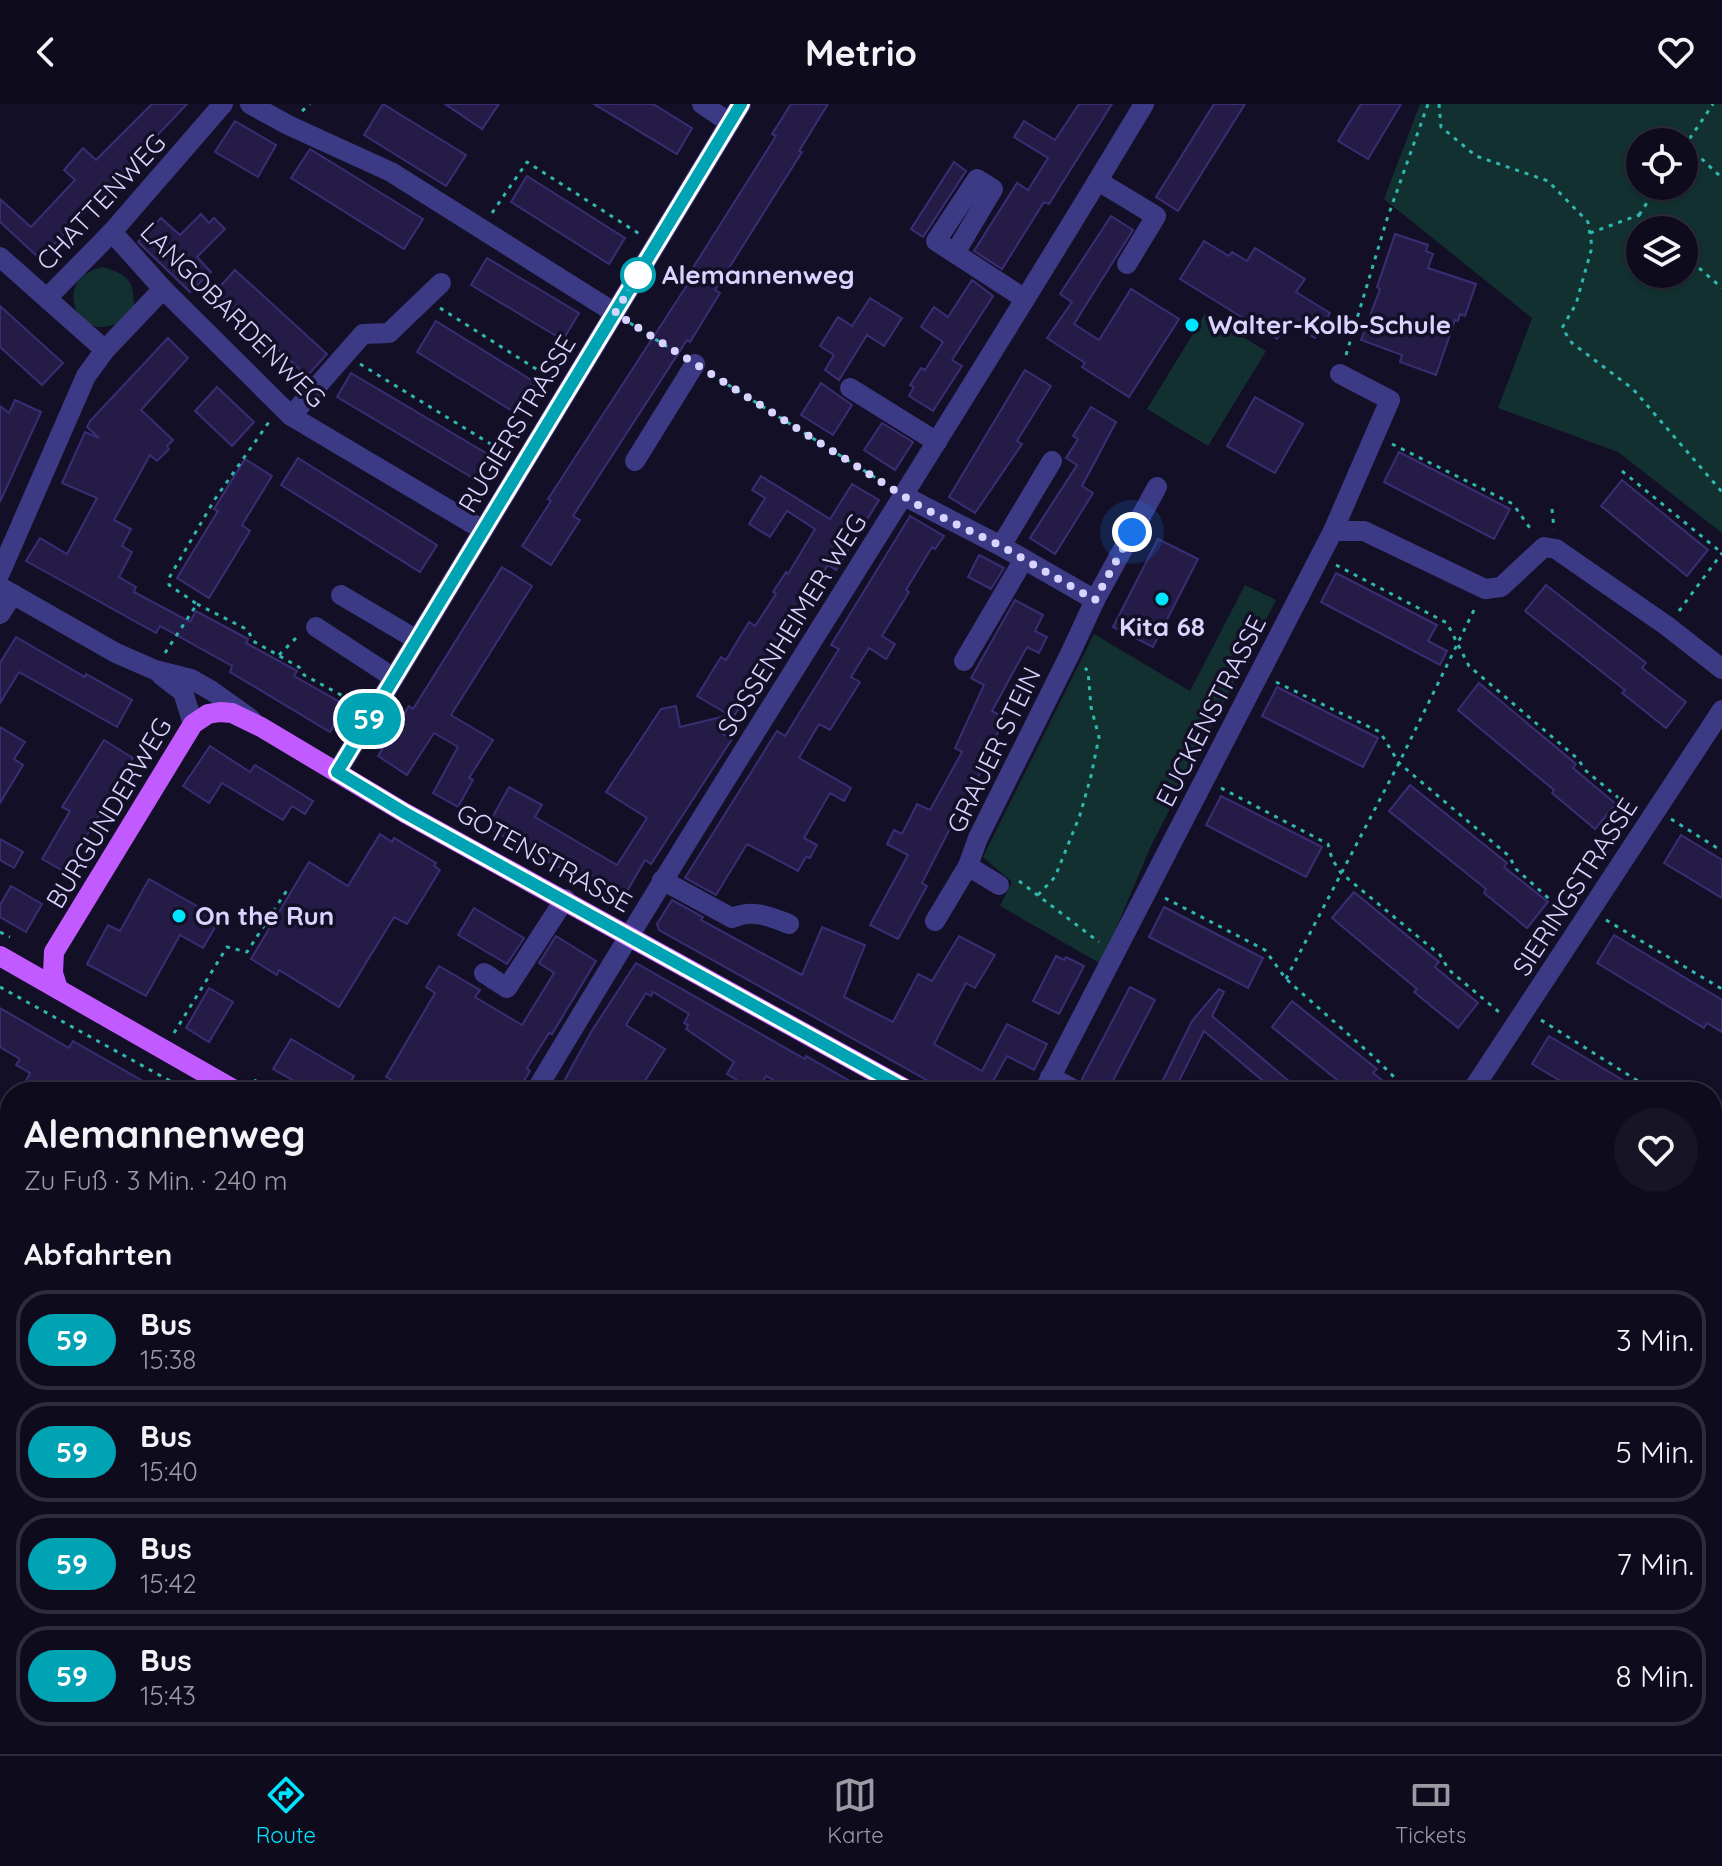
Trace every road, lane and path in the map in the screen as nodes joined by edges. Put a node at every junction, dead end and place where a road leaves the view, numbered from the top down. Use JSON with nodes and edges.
{"nodes":[{"id":1,"x":223,"y":104,"type":"edge"},
{"id":2,"x":250,"y":104,"type":"edge"},
{"id":3,"x":702,"y":104,"type":"edge"},
{"id":4,"x":741,"y":104,"type":"edge"},
{"id":5,"x":1144,"y":104,"type":"edge"},
{"id":6,"x":1428,"y":104,"type":"edge"},
{"id":7,"x":1439,"y":104,"type":"edge"},
{"id":8,"x":1713,"y":104,"type":"edge"},
{"id":9,"x":730,"y":123,"type":"junction"},
{"id":10,"x":1697,"y":128,"type":"edge"},
{"id":11,"x":1698,"y":157,"type":"edge"},
{"id":12,"x":1722,"y":178,"type":"edge"},
{"id":13,"x":1098,"y":181,"type":"junction"},
{"id":14,"x":1649,"y":200,"type":"edge"},
{"id":15,"x":1639,"y":215,"type":"joint"},
{"id":16,"x":481,"y":229,"type":"junction"},
{"id":17,"x":112,"y":232,"type":"junction"},
{"id":18,"x":1590,"y":233,"type":"junction"},
{"id":19,"x":656,"y":245,"type":"junction"},
{"id":20,"x":955,"y":253,"type":"dead end"},
{"id":21,"x":0,"y":257,"type":"edge"},
{"id":22,"x":1127,"y":264,"type":"dead end"},
{"id":23,"x":1698,"y":267,"type":"edge"},
{"id":24,"x":441,"y":283,"type":"dead end"},
{"id":25,"x":1722,"y":288,"type":"edge"},
{"id":26,"x":163,"y":289,"type":"junction"},
{"id":27,"x":47,"y":298,"type":"junction"},
{"id":28,"x":425,"y":298,"type":"junction"},
{"id":29,"x":1025,"y":299,"type":"junction"},
{"id":30,"x":615,"y":313,"type":"junction"},
{"id":31,"x":105,"y":350,"type":"junction"},
{"id":32,"x":354,"y":361,"type":"dead end"},
{"id":33,"x":695,"y":364,"type":"junction"},
{"id":34,"x":1340,"y":374,"type":"joint"},
{"id":35,"x":850,"y":388,"type":"dead end"},
{"id":36,"x":569,"y":390,"type":"junction"},
{"id":37,"x":286,"y":411,"type":"junction"},
{"id":38,"x":1375,"y":435,"type":"junction"},
{"id":39,"x":937,"y":442,"type":"junction"},
{"id":40,"x":635,"y":461,"type":"dead end"},
{"id":41,"x":1052,"y":461,"type":"dead end"},
{"id":42,"x":523,"y":465,"type":"junction"},
{"id":43,"x":1622,"y":471,"type":"dead end"},
{"id":44,"x":1157,"y":487,"type":"dead end"},
{"id":45,"x":1722,"y":492,"type":"edge"},
{"id":46,"x":904,"y":496,"type":"junction"},
{"id":47,"x":483,"y":530,"type":"junction"},
{"id":48,"x":1333,"y":531,"type":"junction"},
{"id":49,"x":1001,"y":546,"type":"junction"},
{"id":50,"x":1544,"y":547,"type":"junction"},
{"id":51,"x":1722,"y":553,"type":"edge"},
{"id":52,"x":1320,"y":556,"type":"junction"},
{"id":53,"x":1024,"y":559,"type":"junction"},
{"id":54,"x":0,"y":573,"type":"edge"},
{"id":55,"x":1485,"y":589,"type":"junction"},
{"id":56,"x":6,"y":591,"type":"edge"},
{"id":57,"x":341,"y":595,"type":"dead end"},
{"id":58,"x":1095,"y":600,"type":"junction"},
{"id":59,"x":197,"y":604,"type":"junction"},
{"id":60,"x":0,"y":614,"type":"edge"},
{"id":61,"x":1667,"y":626,"type":"junction"},
{"id":62,"x":320,"y":629,"type":"joint"},
{"id":63,"x":417,"y":640,"type":"junction"},
{"id":64,"x":1458,"y":643,"type":"junction"},
{"id":65,"x":1070,"y":654,"type":"junction"},
{"id":66,"x":278,"y":655,"type":"junction"},
{"id":67,"x":964,"y":661,"type":"dead end"},
{"id":68,"x":1722,"y":669,"type":"edge"},
{"id":69,"x":155,"y":670,"type":"junction"},
{"id":70,"x":1260,"y":674,"type":"junction"},
{"id":71,"x":394,"y":678,"type":"junction"},
{"id":72,"x":1722,"y":710,"type":"edge"},
{"id":73,"x":373,"y":713,"type":"junction"},
{"id":74,"x":193,"y":724,"type":"junction"},
{"id":75,"x":261,"y":727,"type":"junction"},
{"id":76,"x":1399,"y":763,"type":"junction"},
{"id":77,"x":337,"y":772,"type":"junction"},
{"id":78,"x":1205,"y":780,"type":"junction"},
{"id":79,"x":1652,"y":816,"type":"junction"},
{"id":80,"x":1722,"y":851,"type":"edge"},
{"id":81,"x":968,"y":866,"type":"junction"},
{"id":82,"x":1341,"y":873,"type":"junction"},
{"id":83,"x":1005,"y":879,"type":"joint"},
{"id":84,"x":662,"y":880,"type":"junction"},
{"id":85,"x":289,"y":887,"type":"dead end"},
{"id":86,"x":1149,"y":890,"type":"junction"},
{"id":87,"x":1038,"y":895,"type":"junction"},
{"id":88,"x":565,"y":899,"type":"junction"},
{"id":89,"x":1585,"y":918,"type":"junction"},
{"id":90,"x":935,"y":921,"type":"dead end"},
{"id":91,"x":789,"y":924,"type":"dead end"},
{"id":92,"x":629,"y":934,"type":"junction"},
{"id":93,"x":1114,"y":951,"type":"junction"},
{"id":94,"x":54,"y":952,"type":"junction"},
{"id":95,"x":7,"y":960,"type":"edge"},
{"id":96,"x":484,"y":973,"type":"dead end"},
{"id":97,"x":1286,"y":979,"type":"junction"},
{"id":98,"x":0,"y":987,"type":"edge"},
{"id":99,"x":58,"y":989,"type":"junction"},
{"id":100,"x":1722,"y":989,"type":"edge"},
{"id":101,"x":1520,"y":1017,"type":"junction"},
{"id":102,"x":172,"y":1036,"type":"dead end"},
{"id":103,"x":172,"y":1082,"type":"edge"},
{"id":104,"x":221,"y":1082,"type":"edge"},
{"id":105,"x":541,"y":1082,"type":"edge"},
{"id":106,"x":893,"y":1082,"type":"edge"},
{"id":107,"x":1048,"y":1082,"type":"edge"},
{"id":108,"x":1399,"y":1082,"type":"edge"},
{"id":109,"x":1478,"y":1082,"type":"edge"},
{"id":110,"x":1639,"y":1082,"type":"edge"}],
"edges":[{"from":1,"to":17,"type":"street","name":"CHATTENWEG"},
{"from":2,"to":16,"type":"street"},
{"from":3,"to":9,"type":"street"},
{"from":4,"to":9,"type":"street","name":"RUGIERSTRASSE"},
{"from":5,"to":13,"type":"street","name":"SOSSENHEIMER WEG"},
{"from":6,"to":34,"type":"path"},
{"from":7,"to":18,"type":"path"},
{"from":8,"to":10,"type":"path"},
{"from":9,"to":19,"type":"street","name":"RUGIERSTRASSE"},
{"from":11,"to":12,"type":"path"},
{"from":13,"to":22,"type":"street"},
{"from":13,"to":29,"type":"street","name":"SOSSENHEIMER WEG"},
{"from":14,"to":15,"type":"path"},
{"from":15,"to":18,"type":"path"},
{"from":16,"to":19,"type":"path"},
{"from":16,"to":30,"type":"street"},
{"from":17,"to":26,"type":"street","name":"LANGOBARDENWEG"},
{"from":17,"to":27,"type":"street","name":"CHATTENWEG"},
{"from":18,"to":45,"type":"path"},
{"from":19,"to":30,"type":"street","name":"RUGIERSTRASSE"},
{"from":20,"to":29,"type":"street"},
{"from":21,"to":27,"type":"street"},
{"from":23,"to":25,"type":"path"},
{"from":24,"to":28,"type":"street"},
{"from":26,"to":31,"type":"street"},
{"from":26,"to":37,"type":"street","name":"LANGOBARDENWEG"},
{"from":27,"to":31,"type":"street"},
{"from":28,"to":36,"type":"path"},
{"from":28,"to":37,"type":"street"},
{"from":29,"to":39,"type":"street","name":"SOSSENHEIMER WEG"},
{"from":30,"to":33,"type":"path"},
{"from":30,"to":36,"type":"street","name":"RUGIERSTRASSE"},
{"from":31,"to":54,"type":"street"},
{"from":32,"to":42,"type":"path"},
{"from":33,"to":40,"type":"street"},
{"from":33,"to":46,"type":"path"},
{"from":34,"to":38,"type":"street","name":"EUCKENSTRASSE"},
{"from":35,"to":39,"type":"street"},
{"from":36,"to":42,"type":"street","name":"RUGIERSTRASSE"},
{"from":37,"to":47,"type":"street","name":"LANGOBARDENWEG"},
{"from":37,"to":59,"type":"path"},
{"from":38,"to":48,"type":"street","name":"EUCKENSTRASSE"},
{"from":38,"to":50,"type":"path"},
{"from":39,"to":46,"type":"street","name":"SOSSENHEIMER WEG"},
{"from":41,"to":49,"type":"street"},
{"from":42,"to":47,"type":"street","name":"RUGIERSTRASSE"},
{"from":43,"to":51,"type":"path"},
{"from":44,"to":58,"type":"street","name":"GRAUER STEIN"},
{"from":46,"to":49,"type":"street"},
{"from":46,"to":84,"type":"street","name":"SOSSENHEIMER WEG"},
{"from":47,"to":63,"type":"street","name":"RUGIERSTRASSE"},
{"from":48,"to":52,"type":"street","name":"EUCKENSTRASSE"},
{"from":48,"to":55,"type":"street"},
{"from":49,"to":53,"type":"street"},
{"from":50,"to":55,"type":"street"},
{"from":50,"to":61,"type":"street"},
{"from":51,"to":61,"type":"path"},
{"from":52,"to":64,"type":"path"},
{"from":52,"to":70,"type":"street","name":"EUCKENSTRASSE"},
{"from":53,"to":58,"type":"street"},
{"from":53,"to":67,"type":"street"},
{"from":55,"to":64,"type":"path"},
{"from":56,"to":60,"type":"street"},
{"from":56,"to":69,"type":"street","name":"GOTENSTRASSE"},
{"from":57,"to":63,"type":"street"},
{"from":58,"to":65,"type":"street","name":"GRAUER STEIN"},
{"from":59,"to":66,"type":"path"},
{"from":59,"to":69,"type":"path"},
{"from":61,"to":68,"type":"street"},
{"from":62,"to":66,"type":"path"},
{"from":62,"to":71,"type":"street"},
{"from":63,"to":71,"type":"street","name":"RUGIERSTRASSE"},
{"from":64,"to":76,"type":"path"},
{"from":64,"to":79,"type":"path"},
{"from":65,"to":81,"type":"street","name":"GRAUER STEIN"},
{"from":65,"to":87,"type":"path"},
{"from":66,"to":73,"type":"path"},
{"from":69,"to":74,"type":"street","name":"GOTENSTRASSE"},
{"from":69,"to":75,"type":"street","name":"GOTENSTRASSE"},
{"from":70,"to":76,"type":"path"},
{"from":70,"to":78,"type":"street","name":"EUCKENSTRASSE"},
{"from":71,"to":73,"type":"street","name":"RUGIERSTRASSE"},
{"from":72,"to":79,"type":"street","name":"SIERINGSTRASSE"},
{"from":73,"to":77,"type":"street","name":"RUGIERSTRASSE"},
{"from":74,"to":75,"type":"main road","name":"BURGUNDERWEG"},
{"from":74,"to":94,"type":"main road","name":"BURGUNDERWEG"},
{"from":75,"to":77,"type":"main road","name":"GOTENSTRASSE"},
{"from":76,"to":82,"type":"path"},
{"from":76,"to":89,"type":"path"},
{"from":77,"to":88,"type":"main road","name":"GOTENSTRASSE"},
{"from":78,"to":82,"type":"path"},
{"from":78,"to":86,"type":"street","name":"EUCKENSTRASSE"},
{"from":79,"to":80,"type":"path"},
{"from":79,"to":89,"type":"street","name":"SIERINGSTRASSE"},
{"from":81,"to":83,"type":"street"},
{"from":81,"to":90,"type":"street","name":"GRAUER STEIN"},
{"from":82,"to":97,"type":"path"},
{"from":82,"to":101,"type":"path"},
{"from":83,"to":87,"type":"path"},
{"from":84,"to":91,"type":"street"},
{"from":84,"to":92,"type":"street","name":"SOSSENHEIMER WEG"},
{"from":85,"to":102,"type":"path"},
{"from":86,"to":93,"type":"street","name":"EUCKENSTRASSE"},
{"from":86,"to":97,"type":"path"},
{"from":87,"to":93,"type":"path"},
{"from":88,"to":92,"type":"main road","name":"GOTENSTRASSE"},
{"from":88,"to":96,"type":"street"},
{"from":89,"to":100,"type":"path"},
{"from":89,"to":101,"type":"street","name":"SIERINGSTRASSE"},
{"from":92,"to":105,"type":"street","name":"SOSSENHEIMER WEG"},
{"from":92,"to":106,"type":"main road","name":"GOTENSTRASSE"},
{"from":93,"to":107,"type":"street","name":"EUCKENSTRASSE"},
{"from":94,"to":95,"type":"main road"},
{"from":94,"to":99,"type":"main road"},
{"from":95,"to":99,"type":"main road"},
{"from":97,"to":108,"type":"path"},
{"from":98,"to":103,"type":"path"},
{"from":99,"to":104,"type":"main road"},
{"from":101,"to":109,"type":"street","name":"SIERINGSTRASSE"},
{"from":101,"to":110,"type":"path"}]}
